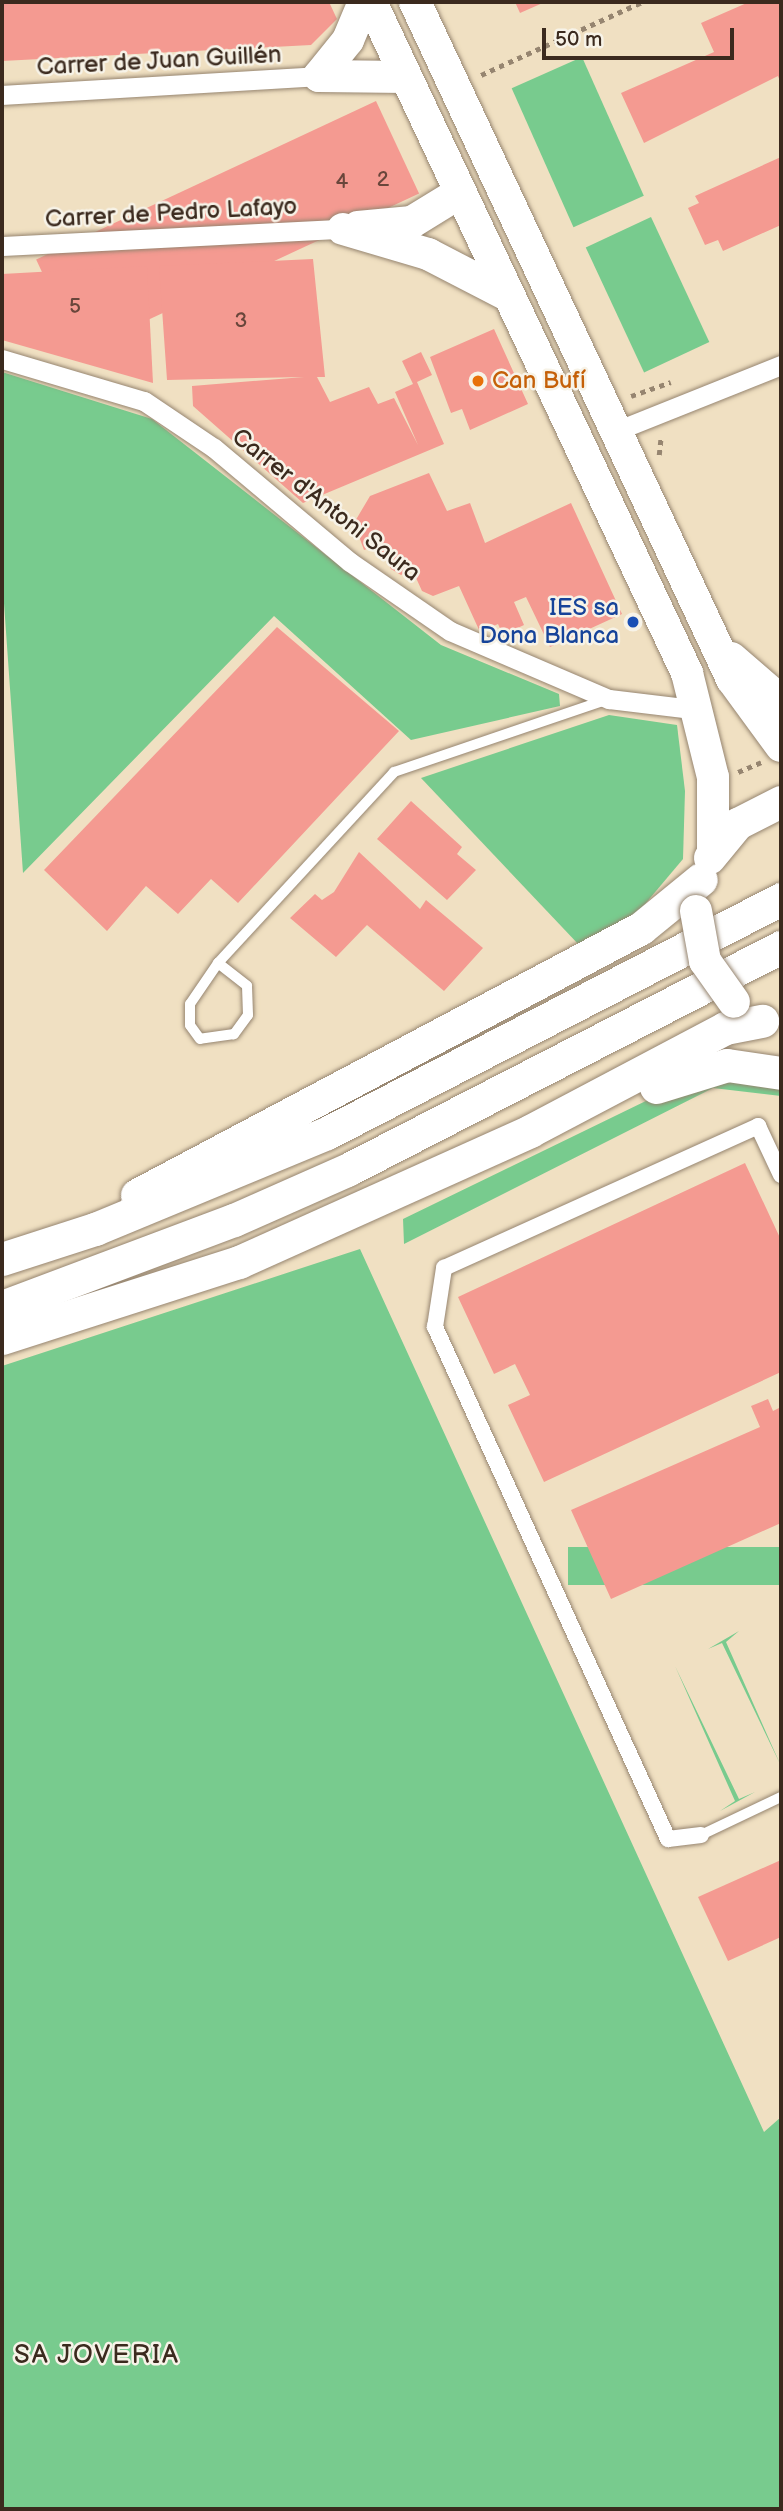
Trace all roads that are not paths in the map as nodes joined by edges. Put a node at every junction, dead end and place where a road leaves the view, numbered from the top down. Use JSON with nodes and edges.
{"nodes":[{"id":1,"x":364,"y":2,"type":"edge"},
{"id":2,"x":371,"y":2,"type":"edge"},
{"id":3,"x":415,"y":2,"type":"edge"},
{"id":4,"x":319,"y":76,"type":"junction"},
{"id":5,"x":406,"y":77,"type":"junction"},
{"id":6,"x":2,"y":95,"type":"edge"},
{"id":7,"x":461,"y":192,"type":"junction"},
{"id":8,"x":343,"y":229,"type":"junction"},
{"id":9,"x":2,"y":246,"type":"edge"},
{"id":10,"x":509,"y":296,"type":"junction"},
{"id":11,"x":2,"y":359,"type":"edge"},
{"id":12,"x":781,"y":365,"type":"edge"},
{"id":13,"x":616,"y":431,"type":"junction"},
{"id":14,"x":714,"y":642,"type":"junction"},
{"id":15,"x":609,"y":699,"type":"junction"},
{"id":16,"x":781,"y":701,"type":"edge"},
{"id":17,"x":700,"y":710,"type":"junction"},
{"id":18,"x":776,"y":750,"type":"edge"},
{"id":19,"x":781,"y":802,"type":"edge"},
{"id":20,"x":707,"y":866,"type":"junction"},
{"id":21,"x":781,"y":899,"type":"edge"},
{"id":22,"x":781,"y":947,"type":"edge"},
{"id":23,"x":218,"y":963,"type":"junction"},
{"id":24,"x":772,"y":1025,"type":"edge"},
{"id":25,"x":781,"y":1073,"type":"edge"},
{"id":26,"x":781,"y":1175,"type":"edge"},
{"id":27,"x":95,"y":1228,"type":"junction"},
{"id":28,"x":2,"y":1259,"type":"edge"},
{"id":29,"x":239,"y":1262,"type":"junction"},
{"id":30,"x":2,"y":1307,"type":"edge"},
{"id":31,"x":2,"y":1338,"type":"edge"},
{"id":32,"x":781,"y":1797,"type":"edge"},
{"id":33,"x":701,"y":1835,"type":"joint"}],
"edges":[{"from":1,"to":4,"type":"main road"},
{"from":2,"to":5,"type":"main road"},
{"from":3,"to":13,"type":"main road"},
{"from":4,"to":5,"type":"main road"},
{"from":4,"to":6,"type":"street","name":"Carrer de Juan Guillén"},
{"from":5,"to":7,"type":"main road"},
{"from":7,"to":8,"type":"main road"},
{"from":7,"to":10,"type":"main road"},
{"from":8,"to":9,"type":"street","name":"Carrer de Pedro Lafayo"},
{"from":8,"to":10,"type":"main road"},
{"from":10,"to":17,"type":"main road"},
{"from":11,"to":15,"type":"street","name":"Carrer d'Antoni Saura"},
{"from":12,"to":13,"type":"street"},
{"from":13,"to":14,"type":"main road"},
{"from":14,"to":16,"type":"main road"},
{"from":14,"to":18,"type":"main road"},
{"from":15,"to":17,"type":"street","name":"Carrer d'Antoni Saura"},
{"from":15,"to":23,"type":"lane"},
{"from":17,"to":20,"type":"main road"},
{"from":19,"to":20,"type":"main road"},
{"from":20,"to":24,"type":"main road","bridge":true},
{"from":20,"to":27,"type":"highway"},
{"from":21,"to":27,"type":"highway"},
{"from":22,"to":30,"type":"highway"},
{"from":23,"to":23,"type":"lane"},
{"from":24,"to":29,"type":"highway"},
{"from":25,"to":29,"type":"highway"},
{"from":26,"to":33,"type":"street"},
{"from":27,"to":28,"type":"highway"},
{"from":29,"to":31,"type":"highway"},
{"from":32,"to":33,"type":"lane"}]}
